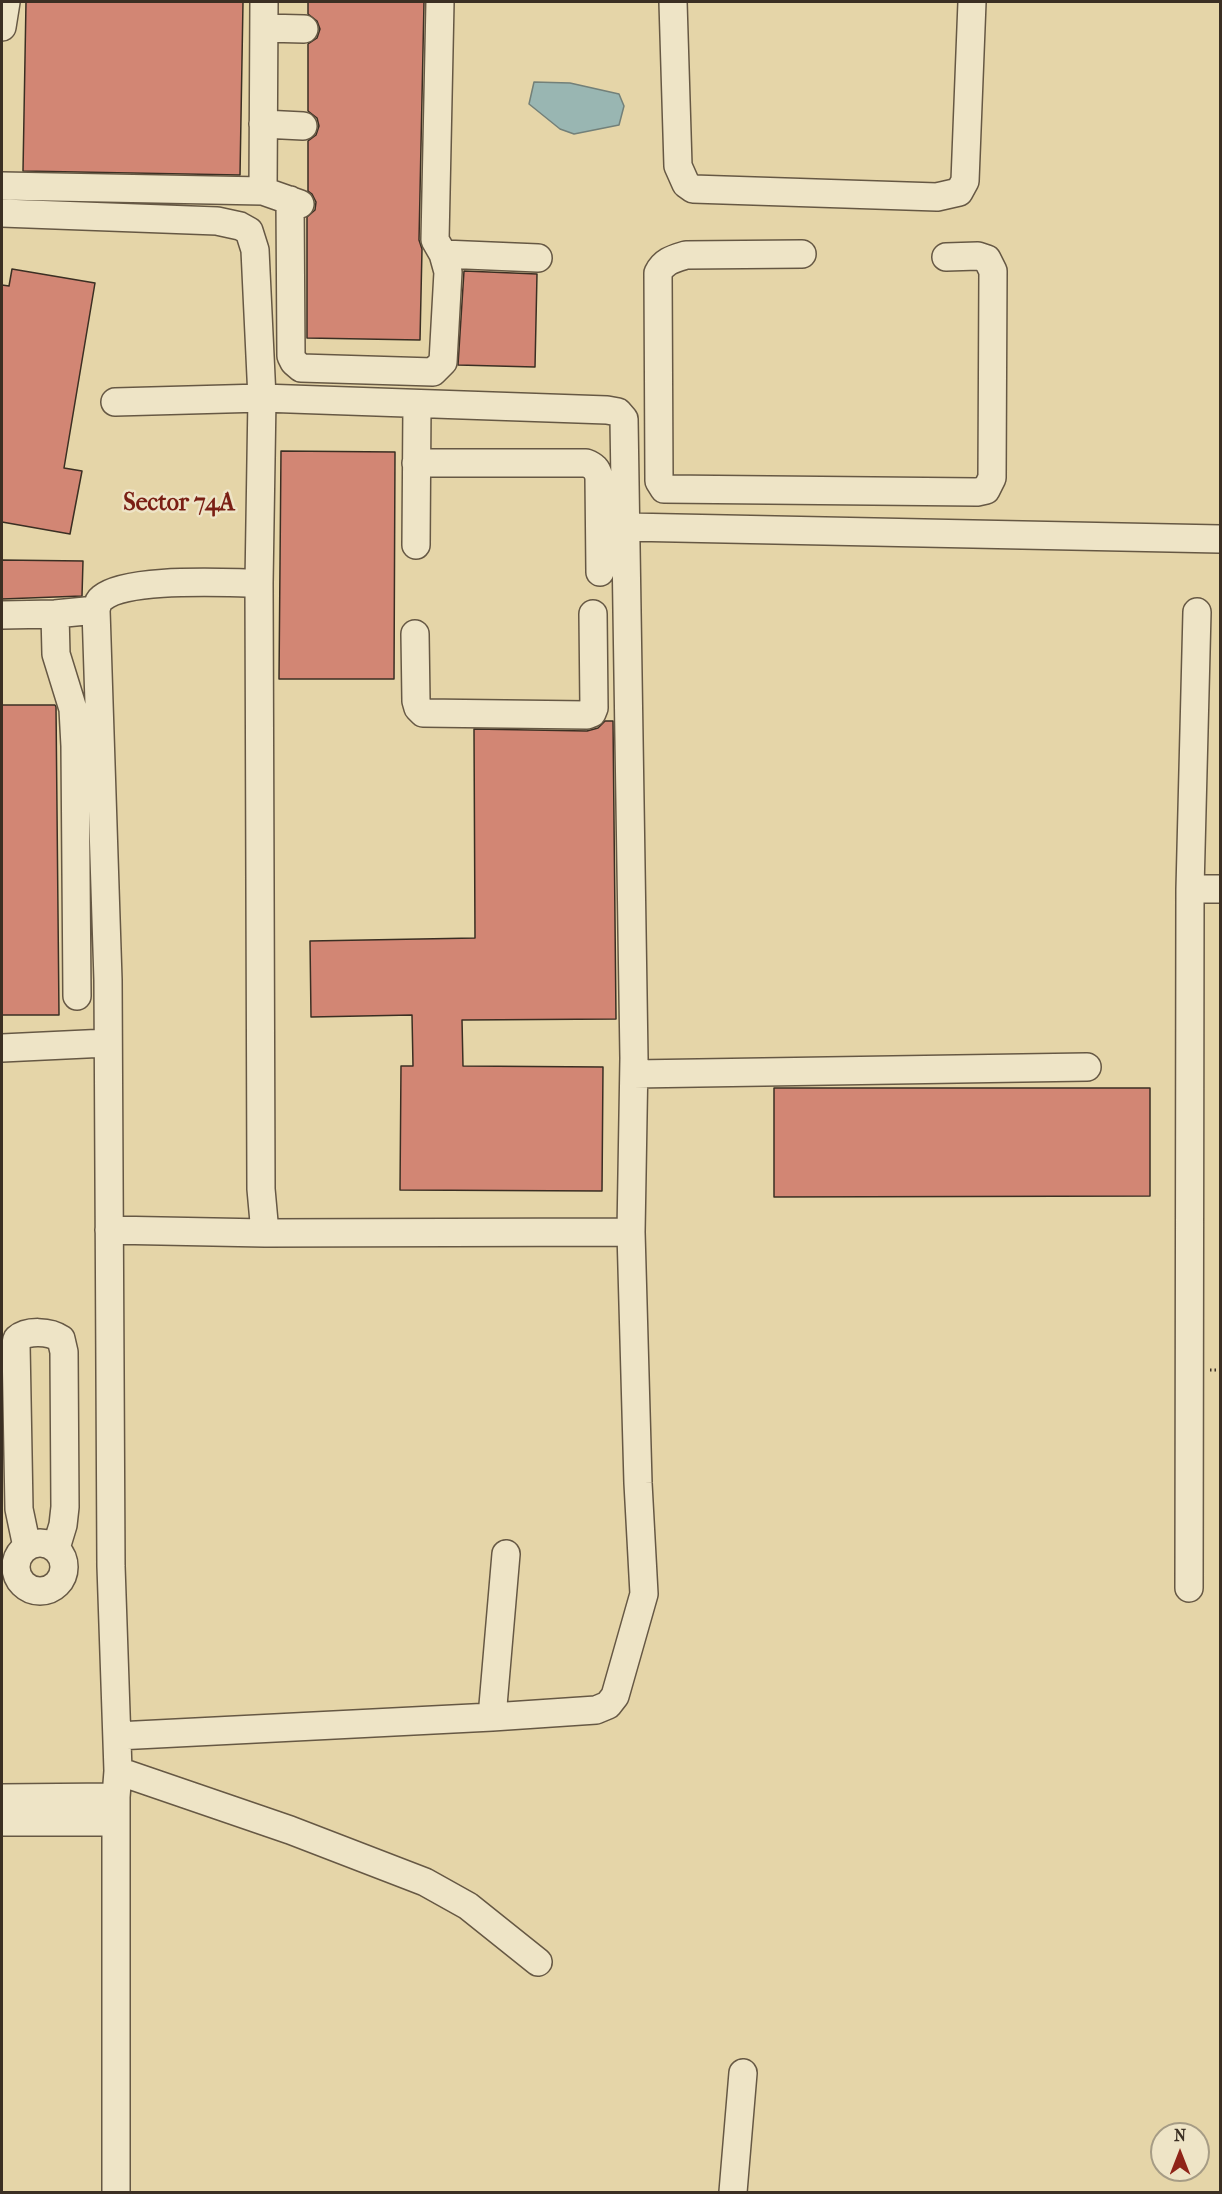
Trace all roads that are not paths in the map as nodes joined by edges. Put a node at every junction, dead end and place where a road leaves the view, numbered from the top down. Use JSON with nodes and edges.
{"nodes":[{"id":1,"x":6,"y":2,"type":"edge"},
{"id":2,"x":440,"y":2,"type":"edge"},
{"id":3,"x":673,"y":2,"type":"edge"},
{"id":4,"x":972,"y":2,"type":"edge"},
{"id":5,"x":264,"y":15,"type":"edge"},
{"id":6,"x":2,"y":27,"type":"edge"},
{"id":7,"x":304,"y":29,"type":"dead end"},
{"id":8,"x":263,"y":124,"type":"junction"},
{"id":9,"x":303,"y":126,"type":"dead end"},
{"id":10,"x":2,"y":186,"type":"edge"},
{"id":11,"x":263,"y":191,"type":"junction"},
{"id":12,"x":2,"y":213,"type":"edge"},
{"id":13,"x":443,"y":254,"type":"junction"},
{"id":14,"x":802,"y":254,"type":"dead end"},
{"id":15,"x":946,"y":257,"type":"dead end"},
{"id":16,"x":538,"y":258,"type":"dead end"},
{"id":17,"x":262,"y":398,"type":"junction"},
{"id":18,"x":115,"y":402,"type":"dead end"},
{"id":19,"x":417,"y":404,"type":"junction"},
{"id":20,"x":416,"y":463,"type":"junction"},
{"id":21,"x":723,"y":490,"type":"junction"},
{"id":22,"x":780,"y":491,"type":"junction"},
{"id":23,"x":878,"y":491,"type":"junction"},
{"id":24,"x":933,"y":492,"type":"junction"},
{"id":25,"x":627,"y":527,"type":"junction"},
{"id":26,"x":724,"y":529,"type":"junction"},
{"id":27,"x":782,"y":530,"type":"junction"},
{"id":28,"x":879,"y":532,"type":"junction"},
{"id":29,"x":933,"y":533,"type":"junction"},
{"id":30,"x":1221,"y":539,"type":"edge"},
{"id":31,"x":416,"y":545,"type":"dead end"},
{"id":32,"x":600,"y":572,"type":"dead end"},
{"id":33,"x":259,"y":583,"type":"junction"},
{"id":34,"x":96,"y":610,"type":"junction"},
{"id":35,"x":1197,"y":612,"type":"dead end"},
{"id":36,"x":54,"y":614,"type":"junction"},
{"id":37,"x":593,"y":614,"type":"dead end"},
{"id":38,"x":2,"y":615,"type":"edge"},
{"id":39,"x":415,"y":634,"type":"dead end"},
{"id":40,"x":594,"y":692,"type":"junction"},
{"id":41,"x":629,"y":692,"type":"junction"},
{"id":42,"x":1221,"y":889,"type":"edge"},
{"id":43,"x":1190,"y":890,"type":"junction"},
{"id":44,"x":76,"y":996,"type":"dead end"},
{"id":45,"x":107,"y":1043,"type":"junction"},
{"id":46,"x":2,"y":1048,"type":"edge"},
{"id":47,"x":1087,"y":1067,"type":"dead end"},
{"id":48,"x":634,"y":1074,"type":"junction"},
{"id":49,"x":109,"y":1230,"type":"junction"},
{"id":50,"x":631,"y":1232,"type":"junction"},
{"id":51,"x":265,"y":1233,"type":"junction"},
{"id":52,"x":506,"y":1554,"type":"dead end"},
{"id":53,"x":60,"y":1557,"type":"junction"},
{"id":54,"x":15,"y":1565,"type":"edge"},
{"id":55,"x":111,"y":1566,"type":"junction"},
{"id":56,"x":1189,"y":1588,"type":"dead end"},
{"id":57,"x":492,"y":1718,"type":"junction"},
{"id":58,"x":117,"y":1736,"type":"junction"},
{"id":59,"x":117,"y":1797,"type":"junction"},
{"id":60,"x":2,"y":1798,"type":"edge"},
{"id":61,"x":2,"y":1822,"type":"edge"},
{"id":62,"x":538,"y":1962,"type":"dead end"},
{"id":63,"x":743,"y":2073,"type":"dead end"},
{"id":64,"x":116,"y":2193,"type":"edge"},
{"id":65,"x":733,"y":2193,"type":"edge"}],
"edges":[{"from":1,"to":6,"type":"lane"},
{"from":2,"to":13,"type":"lane"},
{"from":3,"to":4,"type":"lane"},
{"from":5,"to":7,"type":"lane"},
{"from":5,"to":8,"type":"lane"},
{"from":8,"to":9,"type":"lane"},
{"from":8,"to":11,"type":"lane"},
{"from":10,"to":11,"type":"lane"},
{"from":11,"to":13,"type":"lane"},
{"from":12,"to":17,"type":"lane"},
{"from":13,"to":16,"type":"lane"},
{"from":14,"to":21,"type":"lane"},
{"from":15,"to":24,"type":"lane"},
{"from":17,"to":18,"type":"lane"},
{"from":17,"to":19,"type":"lane"},
{"from":17,"to":33,"type":"lane"},
{"from":19,"to":20,"type":"lane"},
{"from":19,"to":25,"type":"lane"},
{"from":20,"to":31,"type":"lane"},
{"from":20,"to":32,"type":"lane"},
{"from":21,"to":22,"type":"lane"},
{"from":21,"to":26,"type":"lane"},
{"from":22,"to":23,"type":"lane"},
{"from":22,"to":27,"type":"lane"},
{"from":23,"to":24,"type":"lane"},
{"from":23,"to":28,"type":"lane"},
{"from":24,"to":29,"type":"lane"},
{"from":25,"to":26,"type":"lane"},
{"from":25,"to":41,"type":"lane"},
{"from":26,"to":27,"type":"lane"},
{"from":27,"to":28,"type":"lane"},
{"from":28,"to":29,"type":"lane"},
{"from":29,"to":30,"type":"lane"},
{"from":33,"to":34,"type":"lane"},
{"from":33,"to":51,"type":"lane"},
{"from":34,"to":36,"type":"lane"},
{"from":34,"to":45,"type":"lane"},
{"from":35,"to":43,"type":"lane"},
{"from":36,"to":38,"type":"lane"},
{"from":36,"to":44,"type":"lane"},
{"from":37,"to":40,"type":"lane"},
{"from":39,"to":40,"type":"lane"},
{"from":40,"to":41,"type":"lane"},
{"from":41,"to":48,"type":"lane"},
{"from":42,"to":43,"type":"lane"},
{"from":43,"to":56,"type":"lane"},
{"from":45,"to":46,"type":"lane"},
{"from":45,"to":49,"type":"lane"},
{"from":47,"to":48,"type":"lane"},
{"from":48,"to":50,"type":"lane"},
{"from":49,"to":51,"type":"lane"},
{"from":49,"to":55,"type":"lane"},
{"from":50,"to":51,"type":"lane"},
{"from":50,"to":57,"type":"lane"},
{"from":52,"to":57,"type":"lane"},
{"from":53,"to":54,"type":"lane"},
{"from":53,"to":54,"type":"lane"},
{"from":53,"to":54,"type":"lane"},
{"from":53,"to":55,"type":"lane"},
{"from":55,"to":58,"type":"lane"},
{"from":57,"to":58,"type":"lane"},
{"from":58,"to":59,"type":"lane"},
{"from":59,"to":60,"type":"lane"},
{"from":59,"to":61,"type":"lane"},
{"from":59,"to":62,"type":"lane"},
{"from":59,"to":64,"type":"lane"},
{"from":63,"to":65,"type":"lane"}]}
